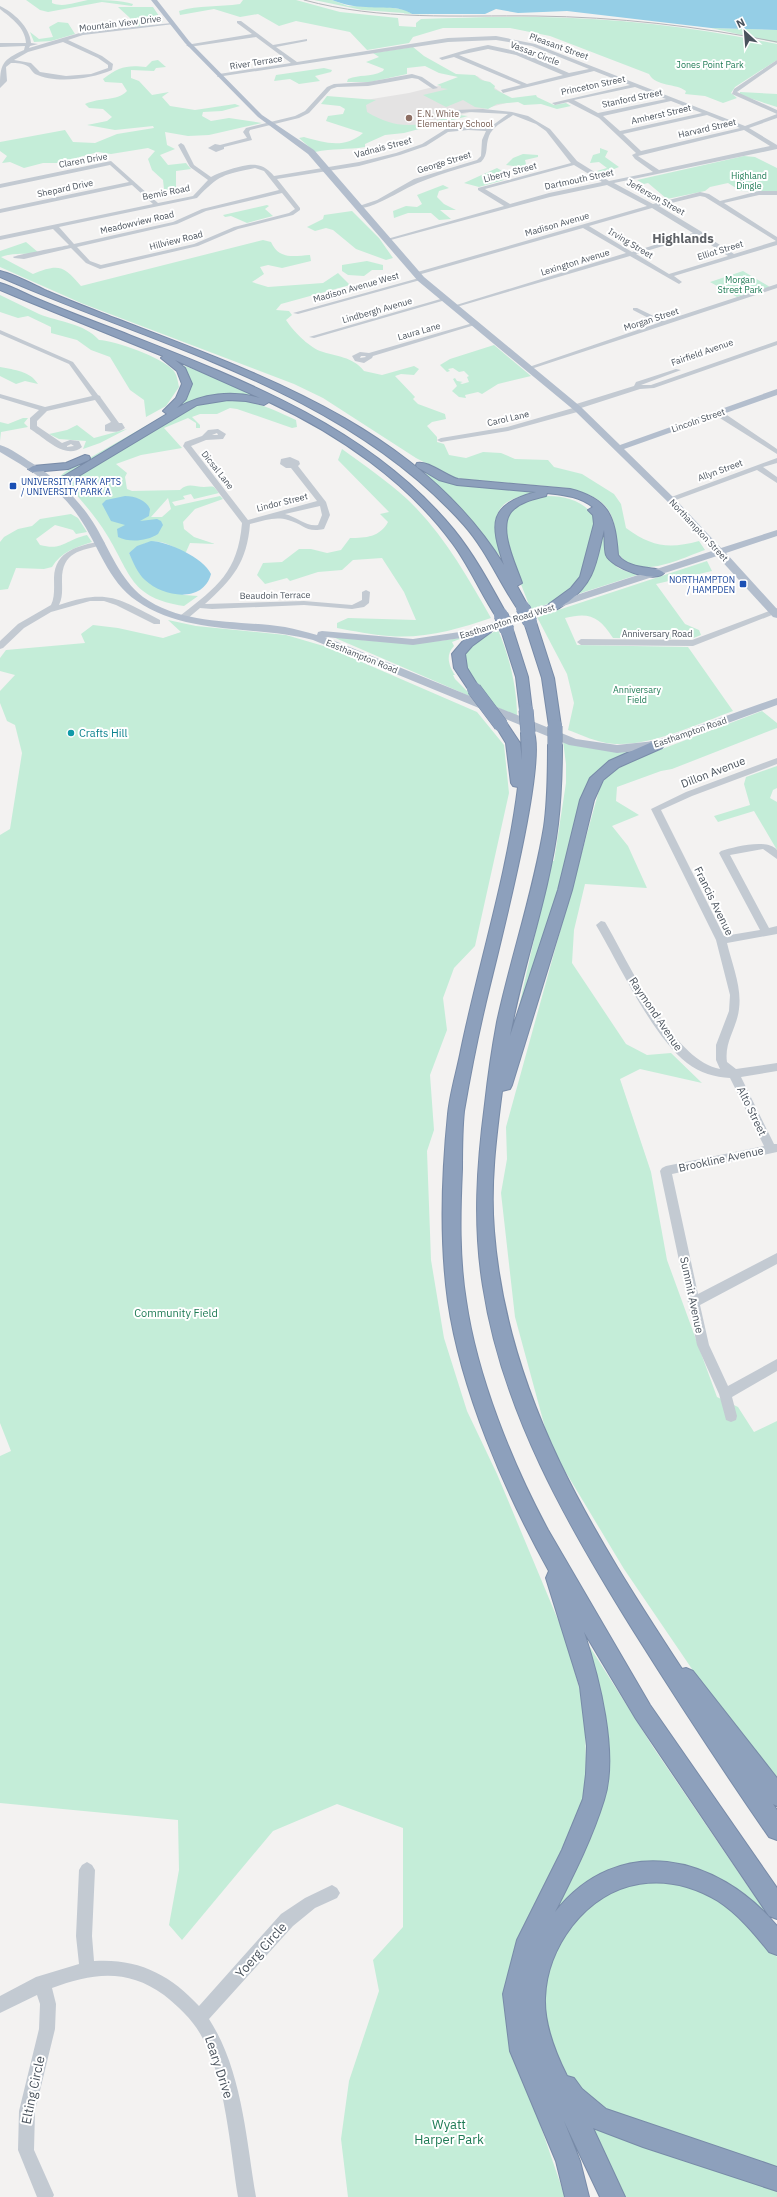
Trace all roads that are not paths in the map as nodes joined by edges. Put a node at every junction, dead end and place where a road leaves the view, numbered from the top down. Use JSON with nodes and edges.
{"nodes":[{"id":1,"x":154,"y":0,"type":"edge"},
{"id":2,"x":0,"y":7,"type":"edge"},
{"id":3,"x":239,"y":22,"type":"dead end"},
{"id":4,"x":172,"y":24,"type":"junction"},
{"id":5,"x":257,"y":35,"type":"junction"},
{"id":6,"x":64,"y":40,"type":"junction"},
{"id":7,"x":305,"y":40,"type":"dead end"},
{"id":8,"x":53,"y":43,"type":"junction"},
{"id":9,"x":30,"y":44,"type":"junction"},
{"id":10,"x":0,"y":45,"type":"edge"},
{"id":11,"x":189,"y":45,"type":"junction"},
{"id":12,"x":272,"y":46,"type":"junction"},
{"id":13,"x":26,"y":51,"type":"junction"},
{"id":14,"x":454,"y":55,"type":"junction"},
{"id":15,"x":442,"y":58,"type":"dead end"},
{"id":16,"x":8,"y":61,"type":"junction"},
{"id":17,"x":777,"y":62,"type":"edge"},
{"id":18,"x":296,"y":64,"type":"junction"},
{"id":19,"x":594,"y":69,"type":"junction"},
{"id":20,"x":764,"y":72,"type":"junction"},
{"id":21,"x":771,"y":74,"type":"dead end"},
{"id":22,"x":568,"y":75,"type":"junction"},
{"id":23,"x":219,"y":76,"type":"junction"},
{"id":24,"x":526,"y":85,"type":"junction"},
{"id":25,"x":636,"y":85,"type":"junction"},
{"id":26,"x":0,"y":86,"type":"edge"},
{"id":27,"x":434,"y":88,"type":"dead end"},
{"id":28,"x":503,"y":91,"type":"dead end"},
{"id":29,"x":671,"y":99,"type":"junction"},
{"id":30,"x":569,"y":100,"type":"junction"},
{"id":31,"x":555,"y":103,"type":"dead end"},
{"id":32,"x":777,"y":112,"type":"edge"},
{"id":33,"x":707,"y":113,"type":"junction"},
{"id":34,"x":443,"y":114,"type":"dead end"},
{"id":35,"x":512,"y":114,"type":"junction"},
{"id":36,"x":598,"y":115,"type":"junction"},
{"id":37,"x":777,"y":116,"type":"edge"},
{"id":38,"x":271,"y":124,"type":"junction"},
{"id":39,"x":745,"y":128,"type":"junction"},
{"id":40,"x":490,"y":130,"type":"junction"},
{"id":41,"x":620,"y":133,"type":"junction"},
{"id":42,"x":181,"y":145,"type":"dead end"},
{"id":43,"x":222,"y":146,"type":"dead end"},
{"id":44,"x":776,"y":146,"type":"edge"},
{"id":45,"x":640,"y":153,"type":"junction"},
{"id":46,"x":576,"y":163,"type":"junction"},
{"id":47,"x":324,"y":170,"type":"junction"},
{"id":48,"x":658,"y":172,"type":"junction"},
{"id":49,"x":0,"y":178,"type":"edge"},
{"id":50,"x":274,"y":178,"type":"junction"},
{"id":51,"x":211,"y":180,"type":"junction"},
{"id":52,"x":608,"y":181,"type":"junction"},
{"id":53,"x":133,"y":183,"type":"junction"},
{"id":54,"x":3,"y":185,"type":"edge"},
{"id":55,"x":283,"y":191,"type":"junction"},
{"id":56,"x":777,"y":193,"type":"edge"},
{"id":57,"x":719,"y":202,"type":"junction"},
{"id":58,"x":155,"y":204,"type":"junction"},
{"id":59,"x":509,"y":206,"type":"junction"},
{"id":60,"x":652,"y":206,"type":"junction"},
{"id":61,"x":359,"y":207,"type":"junction"},
{"id":62,"x":0,"y":211,"type":"edge"},
{"id":63,"x":54,"y":226,"type":"junction"},
{"id":64,"x":584,"y":226,"type":"junction"},
{"id":65,"x":700,"y":233,"type":"junction"},
{"id":66,"x":0,"y":238,"type":"edge"},
{"id":67,"x":389,"y":240,"type":"junction"},
{"id":68,"x":777,"y":241,"type":"edge"},
{"id":69,"x":73,"y":246,"type":"junction"},
{"id":70,"x":632,"y":254,"type":"junction"},
{"id":71,"x":734,"y":256,"type":"junction"},
{"id":72,"x":16,"y":257,"type":"dead end"},
{"id":73,"x":0,"y":274,"type":"edge"},
{"id":74,"x":418,"y":276,"type":"junction"},
{"id":75,"x":668,"y":276,"type":"junction"},
{"id":76,"x":679,"y":282,"type":"dead end"},
{"id":77,"x":0,"y":286,"type":"edge"},
{"id":78,"x":777,"y":286,"type":"edge"},
{"id":79,"x":446,"y":300,"type":"junction"},
{"id":80,"x":455,"y":307,"type":"junction"},
{"id":81,"x":635,"y":309,"type":"dead end"},
{"id":82,"x":296,"y":313,"type":"dead end"},
{"id":83,"x":475,"y":324,"type":"junction"},
{"id":84,"x":664,"y":324,"type":"junction"},
{"id":85,"x":0,"y":332,"type":"edge"},
{"id":86,"x":118,"y":335,"type":"junction"},
{"id":87,"x":777,"y":336,"type":"edge"},
{"id":88,"x":312,"y":338,"type":"dead end"},
{"id":89,"x":777,"y":343,"type":"edge"},
{"id":90,"x":368,"y":355,"type":"dead end"},
{"id":91,"x":529,"y":368,"type":"junction"},
{"id":92,"x":639,"y":387,"type":"junction"},
{"id":93,"x":777,"y":392,"type":"edge"},
{"id":94,"x":0,"y":396,"type":"edge"},
{"id":95,"x":98,"y":397,"type":"junction"},
{"id":96,"x":578,"y":408,"type":"junction"},
{"id":97,"x":45,"y":409,"type":"junction"},
{"id":98,"x":718,"y":413,"type":"junction"},
{"id":99,"x":116,"y":424,"type":"dead end"},
{"id":100,"x":353,"y":425,"type":"junction"},
{"id":101,"x":205,"y":438,"type":"dead end"},
{"id":102,"x":441,"y":440,"type":"dead end"},
{"id":103,"x":62,"y":446,"type":"dead end"},
{"id":104,"x":0,"y":448,"type":"edge"},
{"id":105,"x":358,"y":448,"type":"junction"},
{"id":106,"x":619,"y":448,"type":"junction"},
{"id":107,"x":777,"y":452,"type":"edge"},
{"id":108,"x":777,"y":460,"type":"edge"},
{"id":109,"x":293,"y":465,"type":"dead end"},
{"id":110,"x":68,"y":466,"type":"junction"},
{"id":111,"x":758,"y":467,"type":"junction"},
{"id":112,"x":33,"y":469,"type":"junction"},
{"id":113,"x":777,"y":481,"type":"edge"},
{"id":114,"x":54,"y":483,"type":"junction"},
{"id":115,"x":670,"y":499,"type":"junction"},
{"id":116,"x":322,"y":502,"type":"junction"},
{"id":117,"x":272,"y":515,"type":"junction"},
{"id":118,"x":246,"y":523,"type":"junction"},
{"id":119,"x":777,"y":533,"type":"edge"},
{"id":120,"x":101,"y":543,"type":"junction"},
{"id":121,"x":721,"y":552,"type":"junction"},
{"id":122,"x":658,"y":573,"type":"junction"},
{"id":123,"x":366,"y":592,"type":"dead end"},
{"id":124,"x":198,"y":605,"type":"junction"},
{"id":125,"x":553,"y":607,"type":"junction"},
{"id":126,"x":524,"y":608,"type":"junction"},
{"id":127,"x":50,"y":610,"type":"junction"},
{"id":128,"x":776,"y":612,"type":"edge"},
{"id":129,"x":184,"y":617,"type":"junction"},
{"id":130,"x":157,"y":622,"type":"dead end"},
{"id":131,"x":487,"y":629,"type":"junction"},
{"id":132,"x":286,"y":631,"type":"junction"},
{"id":133,"x":581,"y":642,"type":"dead end"},
{"id":134,"x":0,"y":646,"type":"edge"},
{"id":135,"x":777,"y":701,"type":"edge"},
{"id":136,"x":657,"y":745,"type":"junction"},
{"id":137,"x":777,"y":761,"type":"edge"},
{"id":138,"x":658,"y":808,"type":"joint"},
{"id":139,"x":520,"y":826,"type":"junction"},
{"id":140,"x":777,"y":856,"type":"edge"},
{"id":141,"x":601,"y":926,"type":"dead end"},
{"id":142,"x":777,"y":930,"type":"edge"},
{"id":143,"x":766,"y":932,"type":"junction"},
{"id":144,"x":722,"y":940,"type":"junction"},
{"id":145,"x":777,"y":1067,"type":"edge"},
{"id":146,"x":734,"y":1074,"type":"junction"},
{"id":147,"x":774,"y":1148,"type":"edge"},
{"id":148,"x":488,"y":1153,"type":"junction"},
{"id":149,"x":666,"y":1171,"type":"joint"},
{"id":150,"x":777,"y":1258,"type":"edge"},
{"id":151,"x":694,"y":1302,"type":"junction"},
{"id":152,"x":777,"y":1365,"type":"edge"},
{"id":153,"x":724,"y":1394,"type":"junction"},
{"id":154,"x":731,"y":1416,"type":"dead end"},
{"id":155,"x":541,"y":1537,"type":"junction"},
{"id":156,"x":628,"y":1604,"type":"junction"},
{"id":157,"x":777,"y":1795,"type":"edge"},
{"id":158,"x":777,"y":1829,"type":"edge"},
{"id":159,"x":87,"y":1870,"type":"dead end"},
{"id":160,"x":332,"y":1893,"type":"dead end"},
{"id":161,"x":777,"y":1908,"type":"edge"},
{"id":162,"x":777,"y":1944,"type":"edge"},
{"id":163,"x":87,"y":1969,"type":"junction"},
{"id":164,"x":42,"y":1983,"type":"junction"},
{"id":165,"x":0,"y":2005,"type":"edge"},
{"id":166,"x":199,"y":2018,"type":"junction"},
{"id":167,"x":551,"y":2071,"type":"junction"},
{"id":168,"x":568,"y":2161,"type":"junction"},
{"id":169,"x":777,"y":2179,"type":"edge"},
{"id":170,"x":45,"y":2195,"type":"dead end"},
{"id":171,"x":248,"y":2197,"type":"edge"},
{"id":172,"x":577,"y":2197,"type":"edge"},
{"id":173,"x":586,"y":2197,"type":"edge"},
{"id":174,"x":613,"y":2197,"type":"edge"}],
"edges":[{"from":1,"to":4,"type":"main road"},
{"from":2,"to":9,"type":"street"},
{"from":3,"to":5,"type":"street"},
{"from":4,"to":6,"type":"street","name":"Mountain View Drive"},
{"from":4,"to":11,"type":"main road"},
{"from":5,"to":11,"type":"street"},
{"from":5,"to":12,"type":"street"},
{"from":6,"to":8,"type":"street","name":"Mountain View Drive"},
{"from":6,"to":16,"type":"street"},
{"from":7,"to":12,"type":"street"},
{"from":8,"to":9,"type":"street"},
{"from":8,"to":13,"type":"street","name":"Mountain View Drive"},
{"from":9,"to":10,"type":"street"},
{"from":9,"to":13,"type":"street"},
{"from":11,"to":23,"type":"main road"},
{"from":12,"to":18,"type":"street"},
{"from":13,"to":16,"type":"street","name":"Mountain View Drive"},
{"from":14,"to":15,"type":"street","name":"Vassar Circle"},
{"from":14,"to":22,"type":"street","name":"Vassar Circle"},
{"from":14,"to":24,"type":"street"},
{"from":16,"to":26,"type":"street"},
{"from":17,"to":20,"type":"street"},
{"from":18,"to":19,"type":"street","name":"Pleasant Street"},
{"from":18,"to":23,"type":"street","name":"River Terrace"},
{"from":19,"to":22,"type":"street"},
{"from":19,"to":25,"type":"street","name":"Pleasant Street"},
{"from":20,"to":21,"type":"street"},
{"from":20,"to":32,"type":"street"},
{"from":22,"to":24,"type":"street"},
{"from":23,"to":38,"type":"main road","name":"Northampton Street"},
{"from":24,"to":28,"type":"street"},
{"from":25,"to":29,"type":"street","name":"Pleasant Street"},
{"from":25,"to":30,"type":"street","name":"Princeton Street"},
{"from":27,"to":38,"type":"street"},
{"from":29,"to":33,"type":"street","name":"Pleasant Street"},
{"from":29,"to":36,"type":"street","name":"Stanford Street"},
{"from":30,"to":31,"type":"street","name":"Princeton Street"},
{"from":30,"to":36,"type":"street"},
{"from":33,"to":39,"type":"street","name":"Pleasant Street"},
{"from":33,"to":41,"type":"street","name":"Amherst Street"},
{"from":34,"to":35,"type":"street","name":"Jefferson Street"},
{"from":35,"to":40,"type":"street"},
{"from":35,"to":46,"type":"street","name":"Jefferson Street"},
{"from":36,"to":41,"type":"street"},
{"from":37,"to":39,"type":"street","name":"Harvard Street"},
{"from":38,"to":43,"type":"street"},
{"from":38,"to":47,"type":"main road","name":"Northampton Street"},
{"from":39,"to":44,"type":"street","name":"Pleasant Street"},
{"from":39,"to":45,"type":"street","name":"Harvard Street"},
{"from":40,"to":47,"type":"street","name":"Vadnais Street"},
{"from":40,"to":61,"type":"street","name":"George Street"},
{"from":41,"to":45,"type":"street"},
{"from":42,"to":51,"type":"street"},
{"from":44,"to":48,"type":"street","name":"Dartmouth Street"},
{"from":45,"to":48,"type":"street"},
{"from":46,"to":52,"type":"street","name":"Jefferson Street"},
{"from":46,"to":59,"type":"street","name":"Liberty Street"},
{"from":47,"to":50,"type":"street"},
{"from":47,"to":61,"type":"main road","name":"Northampton Street"},
{"from":48,"to":52,"type":"street","name":"Dartmouth Street"},
{"from":49,"to":54,"type":"street"},
{"from":50,"to":51,"type":"street","name":"Bemis Road"},
{"from":50,"to":55,"type":"street","name":"Hillview Road"},
{"from":51,"to":58,"type":"street","name":"Bemis Road"},
{"from":52,"to":59,"type":"street","name":"Dartmouth Street"},
{"from":52,"to":60,"type":"street","name":"Jefferson Street"},
{"from":53,"to":54,"type":"street","name":"Claren Drive"},
{"from":53,"to":58,"type":"street","name":"Claren Drive"},
{"from":53,"to":62,"type":"street","name":"Shepard Drive"},
{"from":55,"to":69,"type":"street","name":"Meadowview Road"},
{"from":55,"to":69,"type":"street","name":"Hillview Road"},
{"from":56,"to":57,"type":"street"},
{"from":57,"to":60,"type":"street","name":"Madison Avenue"},
{"from":57,"to":68,"type":"street"},
{"from":58,"to":63,"type":"street","name":"Bemis Road"},
{"from":59,"to":67,"type":"street","name":"Dartmouth Street"},
{"from":60,"to":64,"type":"street","name":"Madison Avenue"},
{"from":60,"to":65,"type":"street","name":"Jefferson Street"},
{"from":61,"to":67,"type":"main road","name":"Northampton Street"},
{"from":63,"to":66,"type":"street","name":"Bemis Road"},
{"from":63,"to":69,"type":"street","name":"Hillview Road"},
{"from":64,"to":70,"type":"street","name":"Irving Street"},
{"from":64,"to":74,"type":"street","name":"Madison Avenue"},
{"from":65,"to":70,"type":"street","name":"Lexington Avenue"},
{"from":65,"to":71,"type":"street","name":"Jefferson Street"},
{"from":67,"to":74,"type":"main road","name":"Northampton Street"},
{"from":68,"to":71,"type":"street","name":"Elliot Street"},
{"from":69,"to":72,"type":"street","name":"Meadowview Road"},
{"from":70,"to":75,"type":"street","name":"Irving Street"},
{"from":70,"to":80,"type":"street","name":"Lexington Avenue"},
{"from":71,"to":75,"type":"street","name":"Elliot Street"},
{"from":73,"to":100,"type":"highway"},
{"from":74,"to":79,"type":"main road","name":"Northampton Street"},
{"from":74,"to":82,"type":"street","name":"Madison Avenue West"},
{"from":75,"to":76,"type":"street","name":"Irving Street"},
{"from":77,"to":86,"type":"highway"},
{"from":78,"to":84,"type":"street","name":"Morgan Street"},
{"from":79,"to":80,"type":"main road","name":"Northampton Street"},
{"from":79,"to":88,"type":"street","name":"Lindbergh Avenue"},
{"from":80,"to":83,"type":"main road","name":"Northampton Street"},
{"from":81,"to":84,"type":"street"},
{"from":83,"to":90,"type":"street","name":"Laura Lane"},
{"from":83,"to":91,"type":"main road","name":"Northampton Street"},
{"from":84,"to":91,"type":"street","name":"Morgan Street"},
{"from":85,"to":95,"type":"street"},
{"from":86,"to":105,"type":"highway"},
{"from":86,"to":110,"type":"highway"},
{"from":87,"to":92,"type":"street","name":"Fairfield Avenue"},
{"from":89,"to":92,"type":"street","name":"Fairfield Avenue"},
{"from":91,"to":96,"type":"main road","name":"Northampton Street"},
{"from":92,"to":96,"type":"street","name":"Fairfield Avenue"},
{"from":93,"to":98,"type":"main road","name":"Lincoln Street"},
{"from":94,"to":97,"type":"street"},
{"from":95,"to":97,"type":"street"},
{"from":95,"to":99,"type":"street"},
{"from":96,"to":102,"type":"street","name":"Carol Lane"},
{"from":96,"to":106,"type":"main road","name":"Northampton Street"},
{"from":97,"to":103,"type":"street"},
{"from":98,"to":106,"type":"main road","name":"Lincoln Street"},
{"from":98,"to":107,"type":"street"},
{"from":100,"to":122,"type":"highway"},
{"from":100,"to":126,"type":"highway"},
{"from":101,"to":118,"type":"street","name":"Dicsal Lane"},
{"from":104,"to":112,"type":"main road","name":"Easthampton Road"},
{"from":105,"to":114,"type":"highway"},
{"from":105,"to":139,"type":"highway","bridge":true},
{"from":106,"to":115,"type":"main road","name":"Northampton Street"},
{"from":108,"to":111,"type":"street","name":"Allyn Street"},
{"from":109,"to":116,"type":"street","name":"Lindor Street"},
{"from":110,"to":112,"type":"highway"},
{"from":110,"to":114,"type":"highway"},
{"from":111,"to":113,"type":"street"},
{"from":111,"to":115,"type":"street","name":"Allyn Street"},
{"from":112,"to":114,"type":"main road","name":"Easthampton Road"},
{"from":114,"to":120,"type":"main road","name":"Easthampton Road"},
{"from":115,"to":121,"type":"main road","name":"Northampton Street"},
{"from":116,"to":117,"type":"street","name":"Lindor Street"},
{"from":116,"to":117,"type":"street"},
{"from":117,"to":118,"type":"street","name":"Lindor Street"},
{"from":118,"to":124,"type":"street","name":"Lindor Street"},
{"from":119,"to":121,"type":"main road","name":"Easthampton Road West"},
{"from":120,"to":127,"type":"street"},
{"from":120,"to":129,"type":"main road","name":"Easthampton Road"},
{"from":121,"to":122,"type":"main road","name":"Easthampton Road West"},
{"from":121,"to":128,"type":"main road","name":"Northampton Street"},
{"from":122,"to":125,"type":"main road","name":"Easthampton Road West"},
{"from":123,"to":124,"type":"street","name":"Beaudoin Terrace"},
{"from":124,"to":129,"type":"street","name":"Lindor Street"},
{"from":125,"to":126,"type":"highway"},
{"from":125,"to":131,"type":"main road","name":"Easthampton Road West"},
{"from":126,"to":148,"type":"highway","bridge":true},
{"from":127,"to":130,"type":"street"},
{"from":127,"to":134,"type":"street"},
{"from":128,"to":133,"type":"street","name":"Anniversary Road"},
{"from":129,"to":132,"type":"main road","name":"Easthampton Road"},
{"from":131,"to":132,"type":"main road","name":"Easthampton Road West"},
{"from":131,"to":139,"type":"highway","bridge":true},
{"from":132,"to":136,"type":"main road","name":"Easthampton Road"},
{"from":135,"to":136,"type":"main road","name":"Easthampton Road"},
{"from":136,"to":148,"type":"highway"},
{"from":137,"to":138,"type":"street","name":"Dillon Avenue"},
{"from":138,"to":144,"type":"street","name":"Francis Avenue"},
{"from":139,"to":155,"type":"highway"},
{"from":140,"to":143,"type":"street"},
{"from":141,"to":146,"type":"street","name":"Raymond Avenue"},
{"from":142,"to":143,"type":"street"},
{"from":143,"to":144,"type":"street"},
{"from":144,"to":146,"type":"street","name":"Francis Avenue"},
{"from":145,"to":146,"type":"street"},
{"from":146,"to":147,"type":"street","name":"Alto Street"},
{"from":147,"to":149,"type":"street","name":"Brookline Avenue"},
{"from":148,"to":156,"type":"highway"},
{"from":149,"to":151,"type":"street","name":"Summit Avenue"},
{"from":150,"to":151,"type":"street"},
{"from":151,"to":153,"type":"street","name":"Summit Avenue"},
{"from":152,"to":153,"type":"street"},
{"from":153,"to":154,"type":"street","name":"Summit Avenue"},
{"from":155,"to":161,"type":"highway"},
{"from":155,"to":168,"type":"highway"},
{"from":156,"to":157,"type":"highway"},
{"from":156,"to":158,"type":"highway"},
{"from":159,"to":163,"type":"street"},
{"from":160,"to":166,"type":"street","name":"Yoerg Circle"},
{"from":162,"to":167,"type":"highway"},
{"from":163,"to":164,"type":"street","name":"Leary Drive"},
{"from":163,"to":166,"type":"street","name":"Leary Drive"},
{"from":164,"to":165,"type":"street","name":"Leary Drive"},
{"from":164,"to":170,"type":"street","name":"Elting Circle"},
{"from":166,"to":171,"type":"street","name":"Leary Drive"},
{"from":167,"to":169,"type":"highway"},
{"from":167,"to":174,"type":"highway"},
{"from":168,"to":172,"type":"highway"},
{"from":168,"to":173,"type":"highway"}]}
